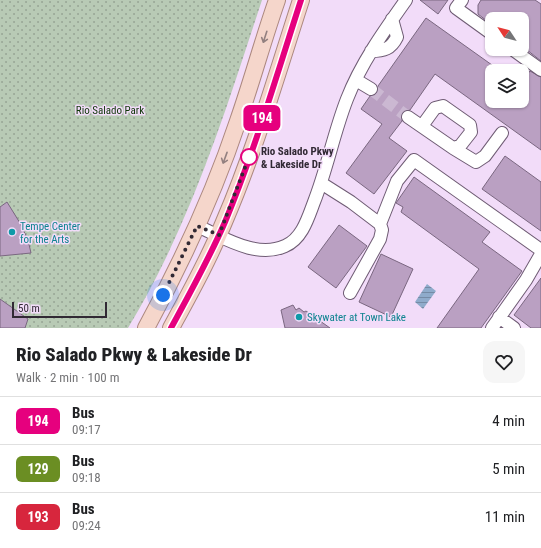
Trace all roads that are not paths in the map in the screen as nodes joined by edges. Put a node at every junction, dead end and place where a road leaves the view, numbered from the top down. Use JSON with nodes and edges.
{"nodes":[{"id":1,"x":277,"y":0,"type":"edge"},
{"id":2,"x":301,"y":0,"type":"edge"},
{"id":3,"x":406,"y":0,"type":"edge"},
{"id":4,"x":462,"y":0,"type":"edge"},
{"id":5,"x":485,"y":29,"type":"edge"},
{"id":6,"x":522,"y":56,"type":"edge"},
{"id":7,"x":541,"y":70,"type":"edge"},
{"id":8,"x":356,"y":80,"type":"junction"},
{"id":9,"x":371,"y":89,"type":"tunnel mouth"},
{"id":10,"x":408,"y":117,"type":"tunnel mouth"},
{"id":11,"x":422,"y":126,"type":"junction"},
{"id":12,"x":502,"y":133,"type":"dead end"},
{"id":13,"x":453,"y":148,"type":"junction"},
{"id":14,"x":321,"y":183,"type":"junction"},
{"id":15,"x":380,"y":224,"type":"junction"},
{"id":16,"x":197,"y":226,"type":"junction"},
{"id":17,"x":219,"y":235,"type":"junction"},
{"id":18,"x":541,"y":250,"type":"edge"},
{"id":19,"x":541,"y":254,"type":"edge"},
{"id":20,"x":350,"y":293,"type":"dead end"},
{"id":21,"x":499,"y":317,"type":"junction"},
{"id":22,"x":146,"y":328,"type":"edge"},
{"id":23,"x":171,"y":328,"type":"edge"},
{"id":24,"x":492,"y":328,"type":"edge"},
{"id":25,"x":514,"y":328,"type":"edge"}],
"edges":[{"from":1,"to":16,"type":"main road","one_way":true},
{"from":2,"to":17,"type":"main road"},
{"from":3,"to":8,"type":"street"},
{"from":4,"to":5,"type":"street"},
{"from":6,"to":7,"type":"street"},
{"from":8,"to":9,"type":"street"},
{"from":8,"to":14,"type":"street"},
{"from":10,"to":11,"type":"street"},
{"from":11,"to":13,"type":"street"},
{"from":11,"to":13,"type":"street"},
{"from":12,"to":13,"type":"street"},
{"from":14,"to":15,"type":"street"},
{"from":14,"to":17,"type":"street"},
{"from":15,"to":18,"type":"street"},
{"from":15,"to":20,"type":"street"},
{"from":16,"to":17,"type":"street"},
{"from":16,"to":22,"type":"main road"},
{"from":17,"to":23,"type":"main road"},
{"from":19,"to":21,"type":"street"},
{"from":21,"to":24,"type":"street"},
{"from":21,"to":25,"type":"street"}]}
